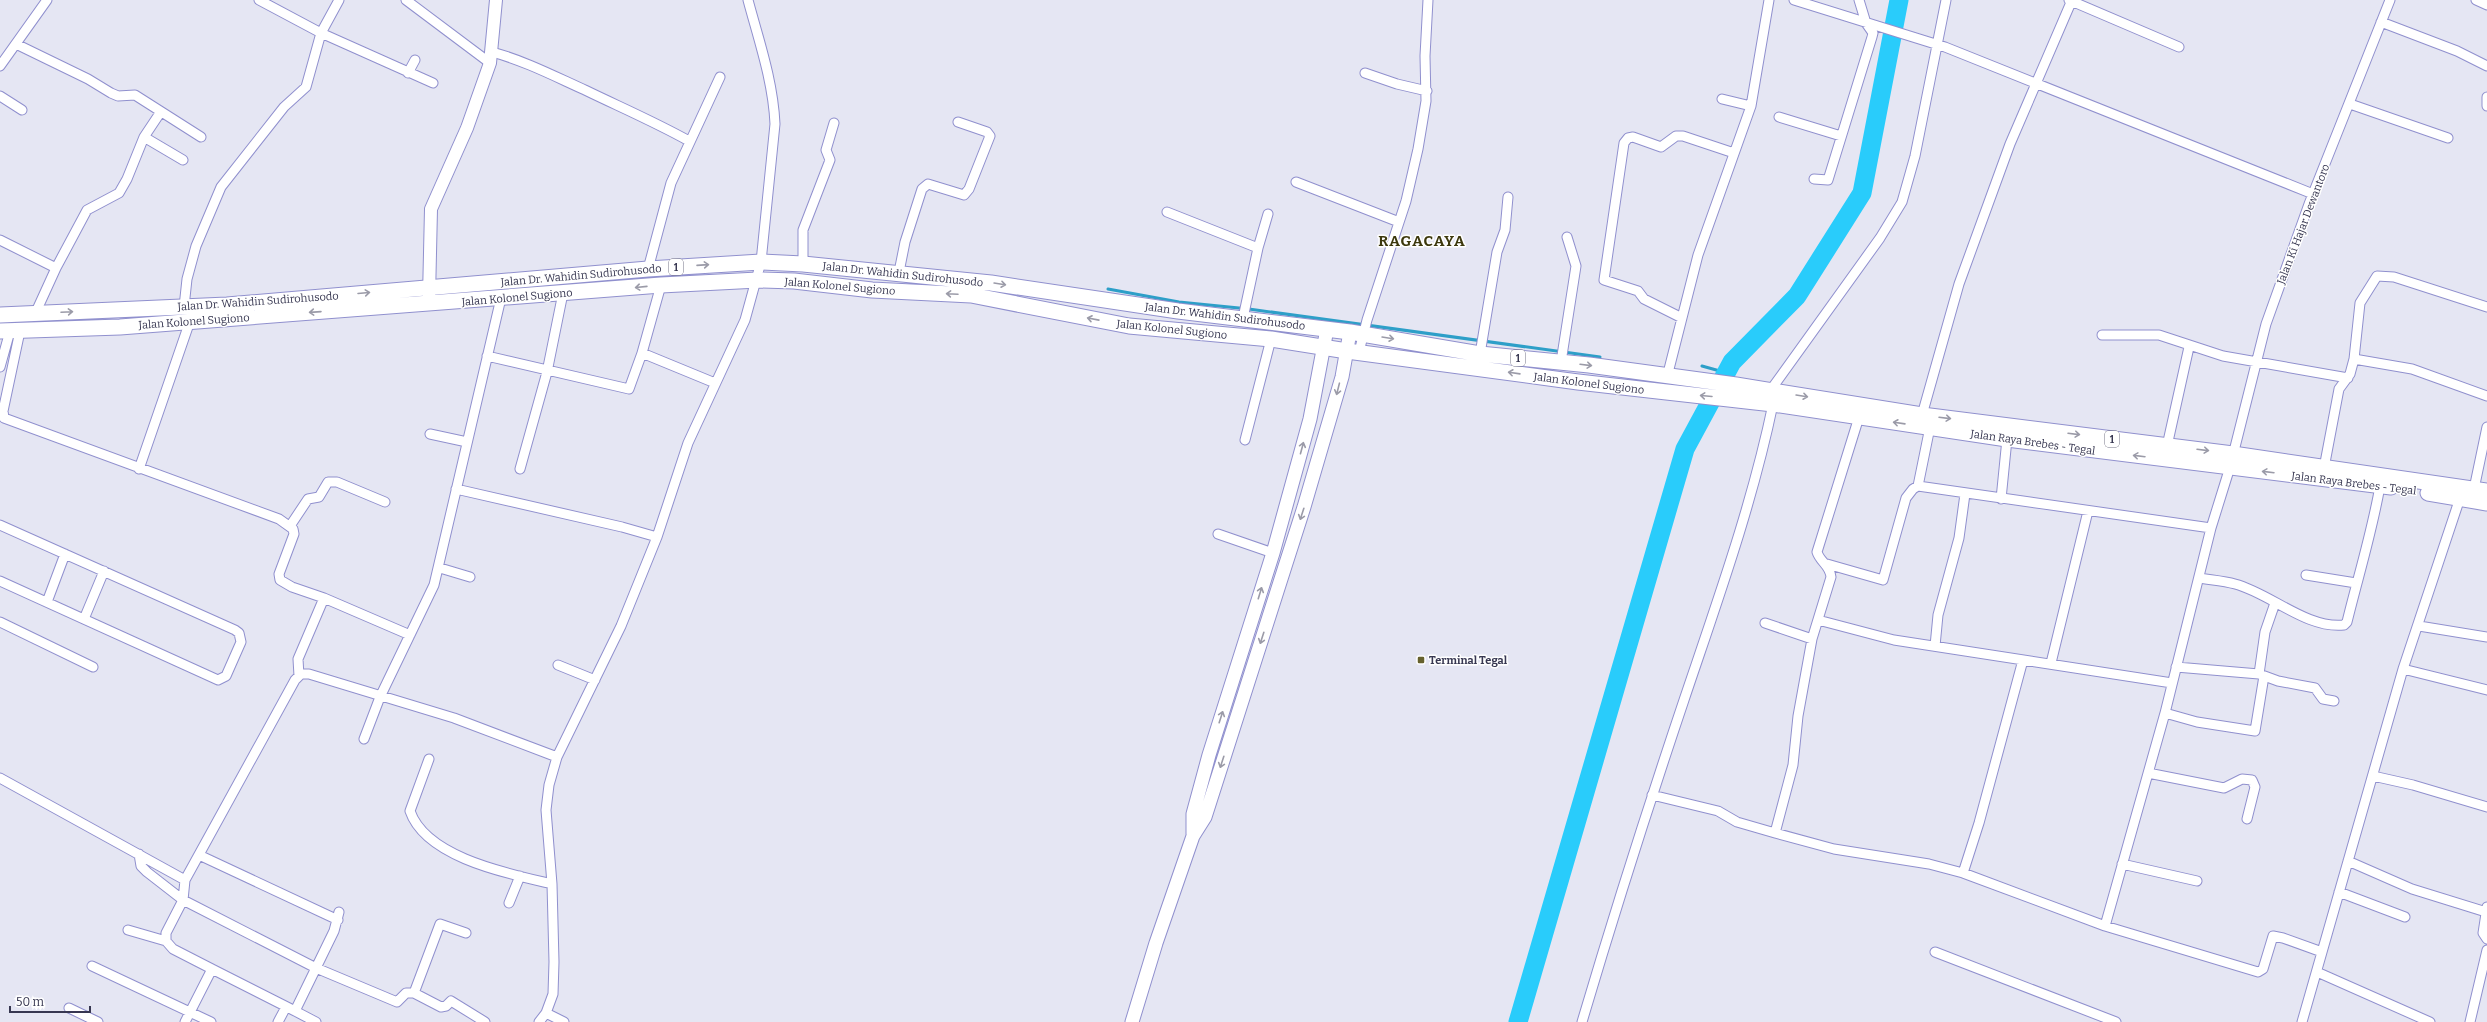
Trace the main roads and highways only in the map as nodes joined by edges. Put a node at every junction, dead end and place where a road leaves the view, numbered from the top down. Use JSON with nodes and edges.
{"nodes":[{"id":1,"x":187,"y":314,"type":"junction"},
{"id":2,"x":0,"y":315,"type":"edge"},
{"id":3,"x":1327,"y":329,"type":"junction"},
{"id":4,"x":1360,"y":330,"type":"junction"},
{"id":5,"x":10,"y":331,"type":"edge"},
{"id":6,"x":1325,"y":348,"type":"junction"},
{"id":7,"x":1353,"y":352,"type":"junction"},
{"id":8,"x":1687,"y":380,"type":"joint"},
{"id":9,"x":1737,"y":392,"type":"junction"},
{"id":10,"x":1674,"y":393,"type":"joint"},
{"id":11,"x":1772,"y":397,"type":"junction"},
{"id":12,"x":2232,"y":461,"type":"junction"},
{"id":13,"x":1295,"y":472,"type":"junction"},
{"id":14,"x":1313,"y":477,"type":"junction"},
{"id":15,"x":2471,"y":492,"type":"edge"},
{"id":16,"x":2487,"y":503,"type":"edge"},
{"id":17,"x":1193,"y":836,"type":"junction"},
{"id":18,"x":1132,"y":1022,"type":"edge"}],
"edges":[{"from":2,"to":1,"type":"highway","name":"Jalan Dr. Wahidin Sudirohusodo","number":"1","one_way":true},
{"from":1,"to":3,"type":"highway","name":"Jalan Dr. Wahidin Sudirohusodo","number":"1","one_way":true},
{"from":1,"to":5,"type":"highway","name":"Jalan Kolonel Sugiono","number":"1"},
{"from":6,"to":1,"type":"highway","name":"Jalan Kolonel Sugiono","number":"1","one_way":true},
{"from":3,"to":4,"type":"highway","name":"Jalan Dr. Wahidin Sudirohusodo","number":"1"},
{"from":3,"to":6,"type":"main road"},
{"from":4,"to":7,"type":"main road"},
{"from":4,"to":8,"type":"highway","name":"Jalan Kolonel Sugiono","number":"1","one_way":true},
{"from":6,"to":7,"type":"highway","name":"Jalan Kolonel Sugiono","number":"1"},
{"from":13,"to":6,"type":"main road","one_way":true},
{"from":10,"to":7,"type":"highway","name":"Jalan Kolonel Sugiono","number":"1","one_way":true},
{"from":7,"to":14,"type":"main road","one_way":true},
{"from":8,"to":9,"type":"highway","name":"Jalan Raya Brebes - Tegal","number":"1"},
{"from":9,"to":10,"type":"highway","name":"Jalan Raya Brebes - Tegal","number":"1","one_way":true},
{"from":9,"to":11,"type":"highway","name":"Jalan Raya Brebes - Tegal","number":"1"},
{"from":11,"to":12,"type":"highway","name":"Jalan Raya Brebes - Tegal","number":"1","one_way":true},
{"from":12,"to":11,"type":"highway","name":"Jalan Raya Brebes - Tegal","number":"1","one_way":true},
{"from":12,"to":15,"type":"highway","name":"Jalan Raya Brebes - Tegal","number":"1"},
{"from":15,"to":12,"type":"highway","name":"Jalan Raya Brebes - Tegal","number":"1","one_way":true},
{"from":13,"to":14,"type":"main road"},
{"from":17,"to":13,"type":"main road","one_way":true},
{"from":14,"to":17,"type":"main road","one_way":true},
{"from":15,"to":16,"type":"highway","name":"Jalan Raya Brebes - Tegal","number":"1"},
{"from":17,"to":18,"type":"main road"}]}
